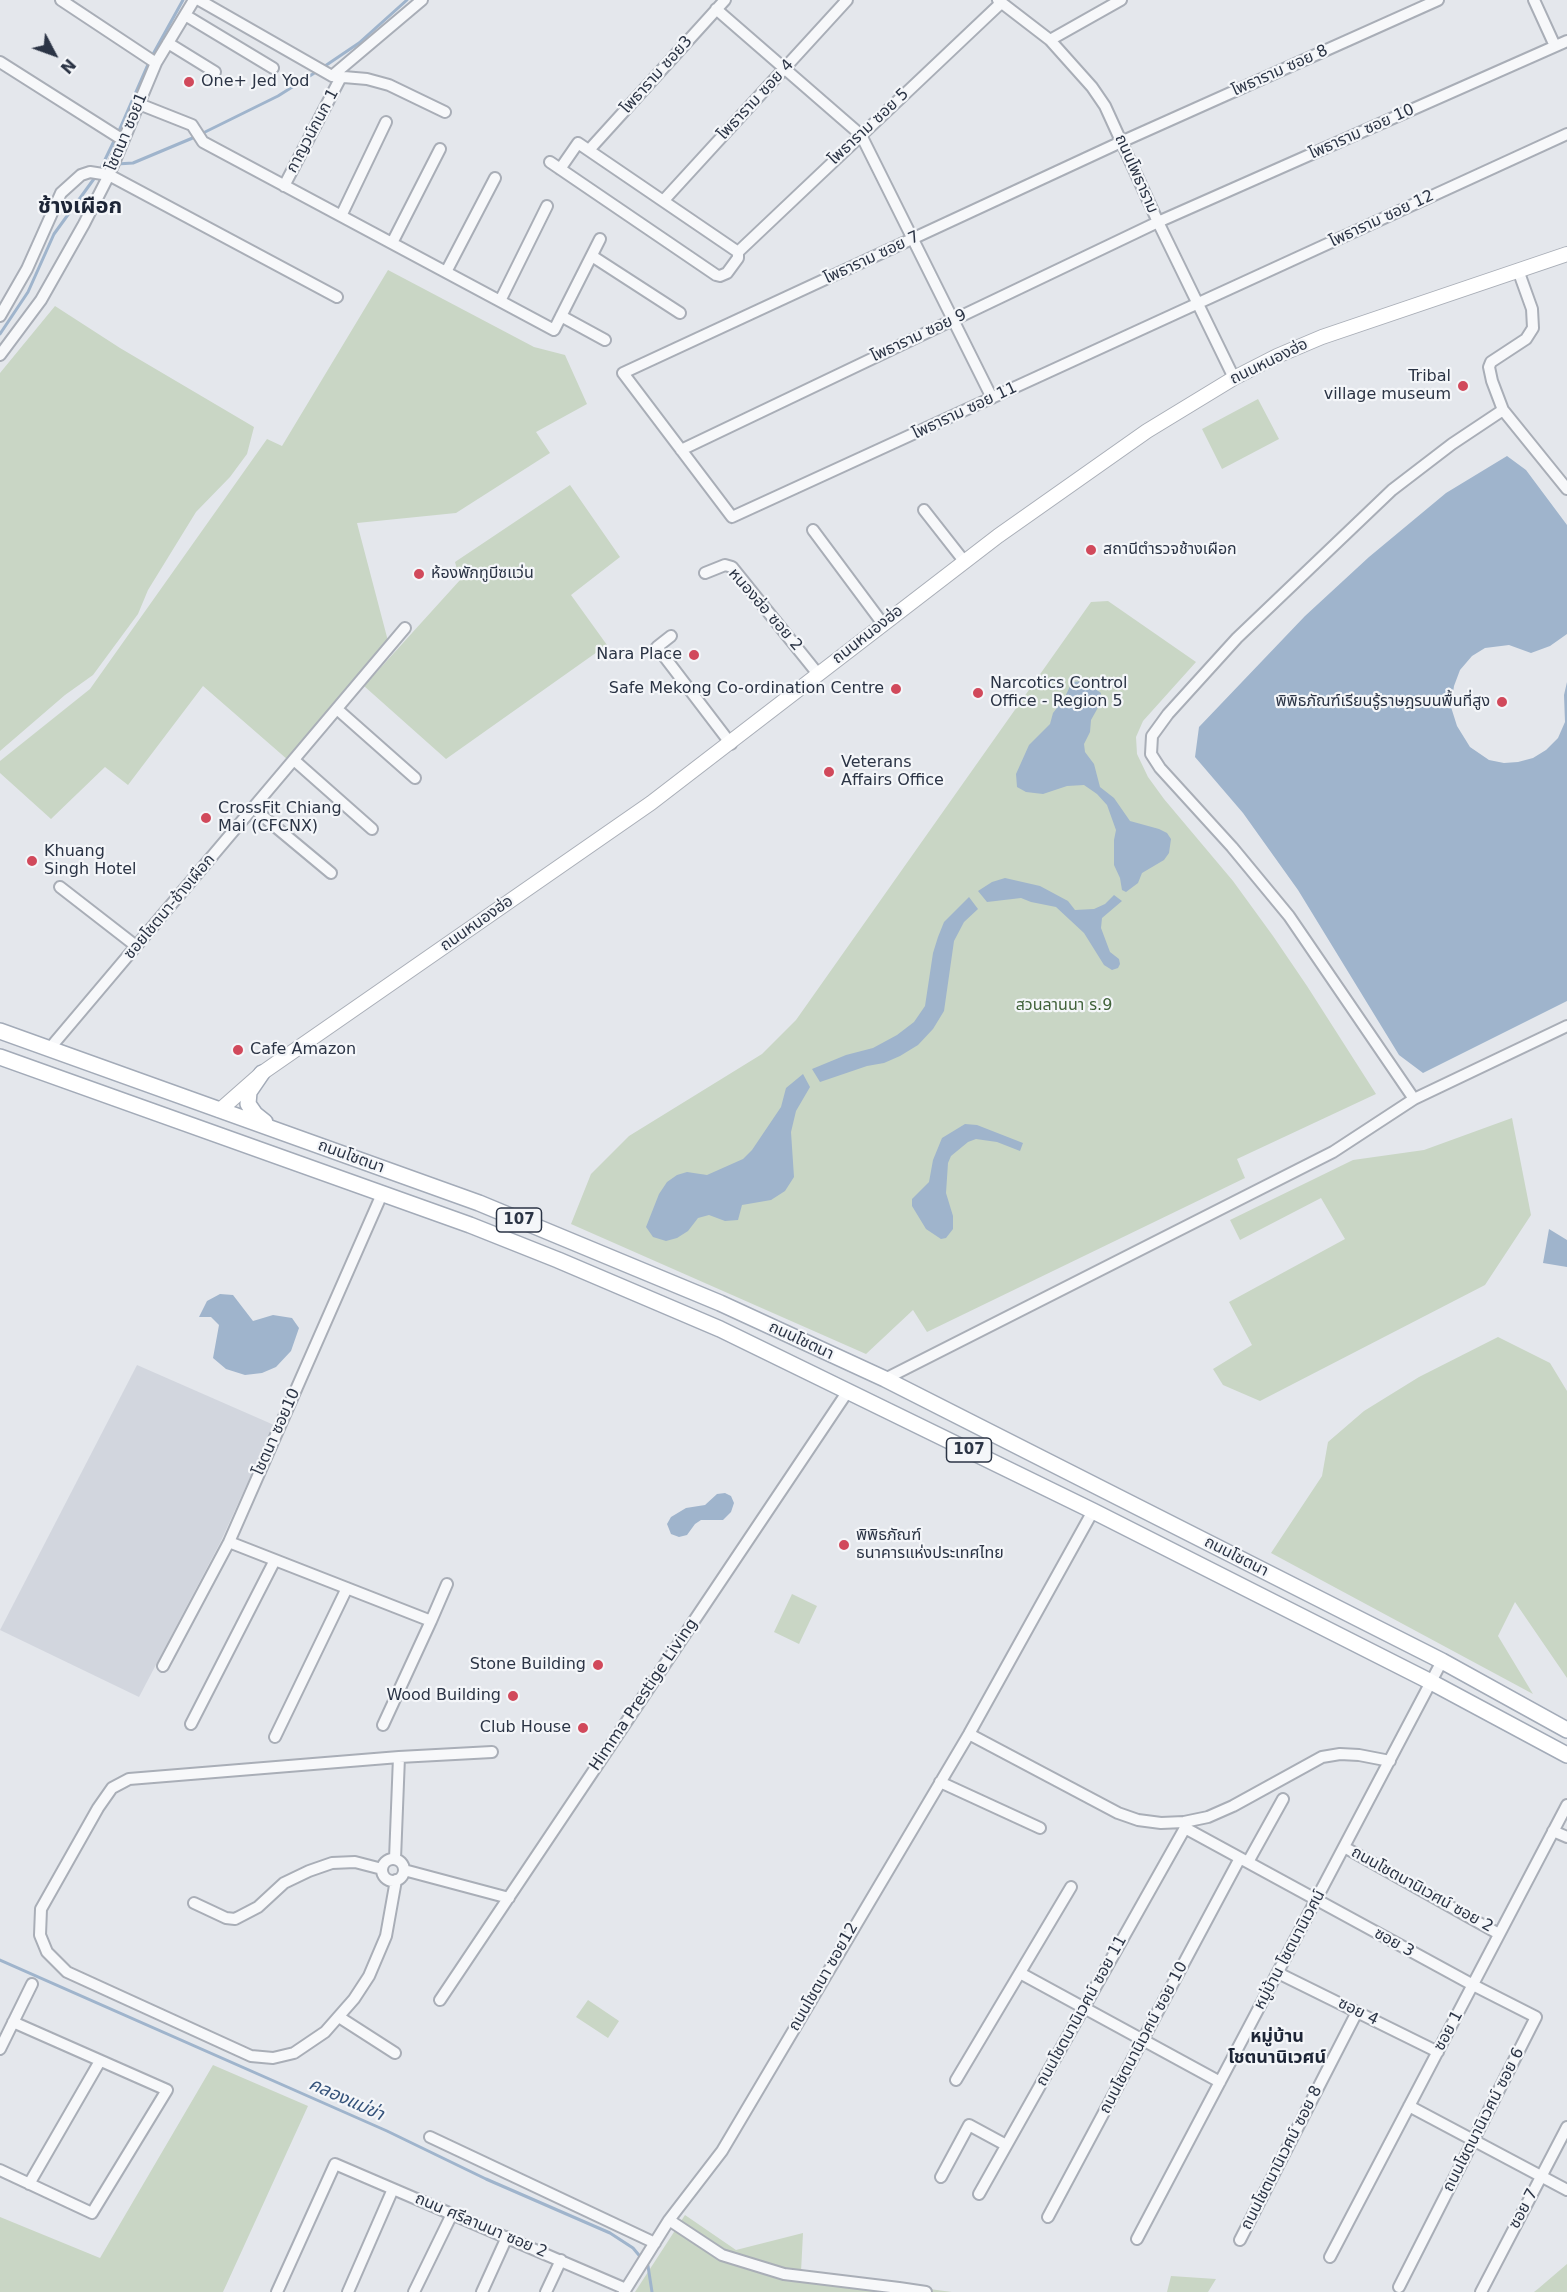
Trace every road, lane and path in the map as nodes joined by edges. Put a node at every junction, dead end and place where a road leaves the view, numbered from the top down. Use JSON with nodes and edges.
{"nodes":[{"id":1,"x":61,"y":0,"type":"edge"},
{"id":2,"x":194,"y":0,"type":"edge"},
{"id":3,"x":199,"y":0,"type":"edge"},
{"id":4,"x":422,"y":0,"type":"edge"},
{"id":5,"x":725,"y":0,"type":"edge"},
{"id":6,"x":847,"y":0,"type":"edge"},
{"id":7,"x":1121,"y":0,"type":"edge"},
{"id":8,"x":1438,"y":0,"type":"edge"},
{"id":9,"x":1534,"y":0,"type":"edge"},
{"id":10,"x":999,"y":1,"type":"edge"},
{"id":11,"x":717,"y":9,"type":"junction"},
{"id":12,"x":185,"y":15,"type":"junction"},
{"id":13,"x":1050,"y":40,"type":"junction"},
{"id":14,"x":1567,"y":41,"type":"edge"},
{"id":15,"x":168,"y":43,"type":"junction"},
{"id":16,"x":1555,"y":46,"type":"junction"},
{"id":17,"x":0,"y":62,"type":"edge"},
{"id":18,"x":156,"y":63,"type":"junction"},
{"id":19,"x":273,"y":68,"type":"dead end"},
{"id":20,"x":785,"y":68,"type":"junction"},
{"id":21,"x":215,"y":72,"type":"dead end"},
{"id":22,"x":336,"y":76,"type":"junction"},
{"id":23,"x":139,"y":104,"type":"junction"},
{"id":24,"x":445,"y":112,"type":"dead end"},
{"id":25,"x":386,"y":122,"type":"dead end"},
{"id":26,"x":1567,"y":134,"type":"edge"},
{"id":27,"x":861,"y":135,"type":"junction"},
{"id":28,"x":123,"y":140,"type":"junction"},
{"id":29,"x":1121,"y":142,"type":"junction"},
{"id":30,"x":440,"y":149,"type":"dead end"},
{"id":31,"x":589,"y":150,"type":"junction"},
{"id":32,"x":550,"y":162,"type":"dead end"},
{"id":33,"x":560,"y":169,"type":"junction"},
{"id":34,"x":109,"y":175,"type":"junction"},
{"id":35,"x":495,"y":178,"type":"dead end"},
{"id":36,"x":284,"y":186,"type":"junction"},
{"id":37,"x":664,"y":200,"type":"junction"},
{"id":38,"x":547,"y":206,"type":"dead end"},
{"id":39,"x":341,"y":216,"type":"junction"},
{"id":40,"x":1158,"y":222,"type":"junction"},
{"id":41,"x":913,"y":238,"type":"junction"},
{"id":42,"x":600,"y":239,"type":"dead end"},
{"id":43,"x":392,"y":243,"type":"junction"},
{"id":44,"x":738,"y":252,"type":"junction"},
{"id":45,"x":1567,"y":254,"type":"edge"},
{"id":46,"x":592,"y":256,"type":"junction"},
{"id":47,"x":1518,"y":270,"type":"junction"},
{"id":48,"x":446,"y":272,"type":"junction"},
{"id":49,"x":338,"y":297,"type":"dead end"},
{"id":50,"x":500,"y":301,"type":"junction"},
{"id":51,"x":1197,"y":305,"type":"junction"},
{"id":52,"x":680,"y":314,"type":"dead end"},
{"id":53,"x":0,"y":316,"type":"edge"},
{"id":54,"x":561,"y":316,"type":"junction"},
{"id":55,"x":953,"y":320,"type":"junction"},
{"id":56,"x":605,"y":340,"type":"dead end"},
{"id":57,"x":0,"y":355,"type":"edge"},
{"id":58,"x":1234,"y":378,"type":"junction"},
{"id":59,"x":993,"y":398,"type":"junction"},
{"id":60,"x":1503,"y":410,"type":"junction"},
{"id":61,"x":681,"y":450,"type":"junction"},
{"id":62,"x":1567,"y":489,"type":"edge"},
{"id":63,"x":924,"y":510,"type":"dead end"},
{"id":64,"x":813,"y":530,"type":"dead end"},
{"id":65,"x":964,"y":561,"type":"junction"},
{"id":66,"x":705,"y":573,"type":"dead end"},
{"id":67,"x":883,"y":624,"type":"junction"},
{"id":68,"x":405,"y":628,"type":"dead end"},
{"id":69,"x":671,"y":636,"type":"dead end"},
{"id":70,"x":818,"y":674,"type":"junction"},
{"id":71,"x":337,"y":709,"type":"junction"},
{"id":72,"x":731,"y":744,"type":"junction"},
{"id":73,"x":294,"y":760,"type":"junction"},
{"id":74,"x":415,"y":778,"type":"dead end"},
{"id":75,"x":254,"y":808,"type":"junction"},
{"id":76,"x":372,"y":829,"type":"dead end"},
{"id":77,"x":331,"y":873,"type":"dead end"},
{"id":78,"x":60,"y":887,"type":"dead end"},
{"id":79,"x":136,"y":946,"type":"junction"},
{"id":80,"x":1567,"y":1026,"type":"edge"},
{"id":81,"x":0,"y":1031,"type":"edge"},
{"id":82,"x":50,"y":1048,"type":"junction"},
{"id":83,"x":0,"y":1057,"type":"edge"},
{"id":84,"x":261,"y":1073,"type":"junction"},
{"id":85,"x":1414,"y":1099,"type":"junction"},
{"id":86,"x":220,"y":1110,"type":"junction"},
{"id":87,"x":274,"y":1128,"type":"junction"},
{"id":88,"x":212,"y":1133,"type":"junction"},
{"id":89,"x":382,"y":1194,"type":"junction"},
{"id":90,"x":479,"y":1203,"type":"junction"},
{"id":91,"x":470,"y":1224,"type":"junction"},
{"id":92,"x":885,"y":1379,"type":"junction"},
{"id":93,"x":848,"y":1391,"type":"junction"},
{"id":94,"x":1093,"y":1511,"type":"junction"},
{"id":95,"x":229,"y":1542,"type":"junction"},
{"id":96,"x":275,"y":1560,"type":"junction"},
{"id":97,"x":447,"y":1584,"type":"dead end"},
{"id":98,"x":347,"y":1588,"type":"junction"},
{"id":99,"x":431,"y":1621,"type":"junction"},
{"id":100,"x":1442,"y":1661,"type":"junction"},
{"id":101,"x":163,"y":1666,"type":"dead end"},
{"id":102,"x":1431,"y":1682,"type":"junction"},
{"id":103,"x":191,"y":1724,"type":"dead end"},
{"id":104,"x":383,"y":1725,"type":"dead end"},
{"id":105,"x":1567,"y":1730,"type":"edge"},
{"id":106,"x":969,"y":1734,"type":"junction"},
{"id":107,"x":275,"y":1737,"type":"dead end"},
{"id":108,"x":492,"y":1752,"type":"dead end"},
{"id":109,"x":1567,"y":1755,"type":"edge"},
{"id":110,"x":399,"y":1757,"type":"junction"},
{"id":111,"x":1390,"y":1761,"type":"junction"},
{"id":112,"x":940,"y":1782,"type":"junction"},
{"id":113,"x":1283,"y":1799,"type":"dead end"},
{"id":114,"x":1567,"y":1805,"type":"edge"},
{"id":115,"x":1185,"y":1827,"type":"joint"},
{"id":116,"x":1040,"y":1828,"type":"dead end"},
{"id":117,"x":1553,"y":1831,"type":"junction"},
{"id":118,"x":1567,"y":1837,"type":"edge"},
{"id":119,"x":1344,"y":1847,"type":"junction"},
{"id":120,"x":395,"y":1859,"type":"junction"},
{"id":121,"x":1244,"y":1860,"type":"junction"},
{"id":122,"x":382,"y":1869,"type":"junction"},
{"id":123,"x":404,"y":1870,"type":"junction"},
{"id":124,"x":396,"y":1881,"type":"junction"},
{"id":125,"x":1071,"y":1887,"type":"dead end"},
{"id":126,"x":509,"y":1898,"type":"junction"},
{"id":127,"x":1316,"y":1900,"type":"junction"},
{"id":128,"x":194,"y":1903,"type":"dead end"},
{"id":129,"x":1499,"y":1934,"type":"junction"},
{"id":130,"x":1020,"y":1973,"type":"junction"},
{"id":131,"x":1278,"y":1973,"type":"junction"},
{"id":132,"x":32,"y":1984,"type":"dead end"},
{"id":133,"x":1473,"y":1985,"type":"junction"},
{"id":134,"x":440,"y":2000,"type":"dead end"},
{"id":135,"x":1084,"y":2008,"type":"junction"},
{"id":136,"x":1357,"y":2012,"type":"junction"},
{"id":137,"x":339,"y":2017,"type":"junction"},
{"id":138,"x":13,"y":2022,"type":"junction"},
{"id":139,"x":1143,"y":2040,"type":"junction"},
{"id":140,"x":0,"y":2049,"type":"edge"},
{"id":141,"x":1438,"y":2052,"type":"junction"},
{"id":142,"x":395,"y":2053,"type":"dead end"},
{"id":143,"x":100,"y":2061,"type":"junction"},
{"id":144,"x":956,"y":2080,"type":"dead end"},
{"id":145,"x":1220,"y":2082,"type":"junction"},
{"id":146,"x":1409,"y":2106,"type":"junction"},
{"id":147,"x":1567,"y":2127,"type":"edge"},
{"id":148,"x":430,"y":2138,"type":"dead end"},
{"id":149,"x":1474,"y":2140,"type":"junction"},
{"id":150,"x":1006,"y":2145,"type":"junction"},
{"id":151,"x":0,"y":2170,"type":"edge"},
{"id":152,"x":1541,"y":2176,"type":"junction"},
{"id":153,"x":941,"y":2177,"type":"dead end"},
{"id":154,"x":29,"y":2184,"type":"junction"},
{"id":155,"x":393,"y":2189,"type":"junction"},
{"id":156,"x":1567,"y":2190,"type":"edge"},
{"id":157,"x":979,"y":2194,"type":"dead end"},
{"id":158,"x":452,"y":2214,"type":"junction"},
{"id":159,"x":1048,"y":2217,"type":"dead end"},
{"id":160,"x":669,"y":2220,"type":"junction"},
{"id":161,"x":507,"y":2237,"type":"junction"},
{"id":162,"x":1137,"y":2239,"type":"dead end"},
{"id":163,"x":1240,"y":2240,"type":"dead end"},
{"id":164,"x":655,"y":2243,"type":"junction"},
{"id":165,"x":1330,"y":2257,"type":"dead end"},
{"id":166,"x":561,"y":2260,"type":"junction"},
{"id":167,"x":1399,"y":2287,"type":"dead end"},
{"id":168,"x":625,"y":2290,"type":"edge"},
{"id":169,"x":901,"y":2290,"type":"edge"},
{"id":170,"x":277,"y":2292,"type":"edge"},
{"id":171,"x":348,"y":2292,"type":"edge"},
{"id":172,"x":414,"y":2292,"type":"edge"},
{"id":173,"x":482,"y":2292,"type":"edge"},
{"id":174,"x":546,"y":2292,"type":"edge"},
{"id":175,"x":926,"y":2292,"type":"edge"},
{"id":176,"x":1481,"y":2292,"type":"edge"}],
"edges":[{"from":1,"to":18,"type":"street"},
{"from":2,"to":12,"type":"street","name":"โชตนา ซอย1"},
{"from":3,"to":22,"type":"street"},
{"from":4,"to":22,"type":"street"},
{"from":5,"to":11,"type":"street","name":"โพธาราม ซอย3"},
{"from":6,"to":20,"type":"street","name":"โพธาราม ซอย 4"},
{"from":7,"to":13,"type":"street"},
{"from":8,"to":29,"type":"street","name":"โพธาราม ซอย 8"},
{"from":9,"to":16,"type":"street"},
{"from":10,"to":13,"type":"street","name":"ถนนโพธาราม"},
{"from":10,"to":27,"type":"street","name":"โพธาราม ซอย 5"},
{"from":11,"to":20,"type":"street"},
{"from":11,"to":31,"type":"street","name":"โพธาราม ซอย3"},
{"from":12,"to":15,"type":"street","name":"โชตนา ซอย1"},
{"from":12,"to":19,"type":"street"},
{"from":13,"to":29,"type":"street","name":"ถนนโพธาราม"},
{"from":14,"to":16,"type":"street","name":"โพธาราม ซอย 10"},
{"from":15,"to":18,"type":"street","name":"โชตนา ซอย1"},
{"from":15,"to":21,"type":"street"},
{"from":16,"to":40,"type":"street","name":"โพธาราม ซอย 10"},
{"from":17,"to":28,"type":"street"},
{"from":18,"to":23,"type":"street","name":"โชตนา ซอย1"},
{"from":20,"to":27,"type":"street"},
{"from":20,"to":37,"type":"street","name":"โพธาราม ซอย 4"},
{"from":22,"to":24,"type":"street"},
{"from":22,"to":36,"type":"street","name":"กาญวน์กนก 1"},
{"from":23,"to":28,"type":"street","name":"โชตนา ซอย1"},
{"from":23,"to":36,"type":"street"},
{"from":25,"to":39,"type":"street"},
{"from":26,"to":51,"type":"street","name":"โพธาราม ซอย 12"},
{"from":27,"to":41,"type":"street"},
{"from":27,"to":44,"type":"street","name":"โพธาราม ซอย 5"},
{"from":28,"to":34,"type":"street","name":"โชตนา ซอย1"},
{"from":29,"to":40,"type":"street","name":"ถนนโพธาราม"},
{"from":29,"to":41,"type":"street","name":"โพธาราม ซอย 7"},
{"from":30,"to":43,"type":"street"},
{"from":31,"to":33,"type":"street"},
{"from":31,"to":37,"type":"street"},
{"from":32,"to":33,"type":"street"},
{"from":33,"to":44,"type":"street","name":"โพธาราม ซอย 5"},
{"from":34,"to":49,"type":"street"},
{"from":34,"to":53,"type":"street"},
{"from":34,"to":57,"type":"street","name":"โชตนา ซอย1"},
{"from":35,"to":48,"type":"street"},
{"from":36,"to":39,"type":"street"},
{"from":37,"to":44,"type":"street"},
{"from":38,"to":50,"type":"street"},
{"from":39,"to":43,"type":"street"},
{"from":40,"to":51,"type":"street","name":"ถนนโพธาราม"},
{"from":40,"to":55,"type":"street","name":"โพธาราม ซอย 9"},
{"from":41,"to":55,"type":"street"},
{"from":41,"to":61,"type":"street","name":"โพธาราม ซอย 7"},
{"from":42,"to":46,"type":"street"},
{"from":43,"to":48,"type":"street"},
{"from":45,"to":47,"type":"main road","name":"ถนนหนองฮ่อ"},
{"from":46,"to":52,"type":"street"},
{"from":46,"to":54,"type":"street"},
{"from":47,"to":58,"type":"main road","name":"ถนนหนองฮ่อ"},
{"from":47,"to":60,"type":"street"},
{"from":48,"to":50,"type":"street"},
{"from":50,"to":54,"type":"street"},
{"from":51,"to":58,"type":"street","name":"ถนนโพธาราม"},
{"from":51,"to":59,"type":"street","name":"โพธาราม ซอย 11"},
{"from":54,"to":56,"type":"street"},
{"from":55,"to":59,"type":"street"},
{"from":55,"to":61,"type":"street","name":"โพธาราม ซอย 9"},
{"from":58,"to":65,"type":"main road","name":"ถนนหนองฮ่อ"},
{"from":59,"to":61,"type":"street","name":"โพธาราม ซอย 11"},
{"from":60,"to":62,"type":"street"},
{"from":60,"to":85,"type":"street"},
{"from":63,"to":65,"type":"street"},
{"from":64,"to":67,"type":"street"},
{"from":65,"to":67,"type":"main road","name":"ถนนหนองฮ่อ"},
{"from":66,"to":70,"type":"street","name":"หนองฮ่อ ซอย 2"},
{"from":67,"to":70,"type":"main road","name":"ถนนหนองฮ่อ"},
{"from":68,"to":71,"type":"street","name":"ซอยโชตนา-ช้างเผือก"},
{"from":69,"to":72,"type":"street"},
{"from":70,"to":72,"type":"main road","name":"ถนนหนองฮ่อ"},
{"from":71,"to":73,"type":"street","name":"ซอยโชตนา-ช้างเผือก"},
{"from":71,"to":74,"type":"street"},
{"from":72,"to":84,"type":"main road","name":"ถนนหนองฮ่อ"},
{"from":73,"to":75,"type":"street","name":"ซอยโชตนา-ช้างเผือก"},
{"from":73,"to":76,"type":"street"},
{"from":75,"to":77,"type":"street"},
{"from":75,"to":79,"type":"street","name":"ซอยโชตนา-ช้างเผือก"},
{"from":78,"to":79,"type":"street"},
{"from":79,"to":82,"type":"street","name":"ซอยโชตนา-ช้างเผือก"},
{"from":80,"to":85,"type":"street"},
{"from":81,"to":82,"type":"main road","name":"ถนนโชตนา","number":"107"},
{"from":82,"to":86,"type":"main road","name":"ถนนโชตนา","number":"107"},
{"from":83,"to":88,"type":"main road","name":"ถนนโชตนา","number":"107"},
{"from":84,"to":86,"type":"main road","name":"ถนนหนองฮ่อ"},
{"from":84,"to":87,"type":"main road"},
{"from":85,"to":92,"type":"street"},
{"from":86,"to":87,"type":"main road","name":"ถนนโชตนา","number":"107"},
{"from":86,"to":88,"type":"main road"},
{"from":87,"to":90,"type":"main road","name":"ถนนโชตนา","number":"107"},
{"from":88,"to":89,"type":"main road","name":"ถนนโชตนา","number":"107"},
{"from":89,"to":91,"type":"main road","name":"ถนนโชตนา","number":"107"},
{"from":89,"to":95,"type":"street","name":"โชตนา ซอย10"},
{"from":90,"to":91,"type":"main road"},
{"from":90,"to":92,"type":"main road","name":"ถนนโชตนา","number":"107"},
{"from":91,"to":93,"type":"main road","name":"ถนนโชตนา","number":"107"},
{"from":92,"to":100,"type":"main road","name":"ถนนโชตนา","number":"107"},
{"from":93,"to":94,"type":"main road","name":"ถนนโชตนา","number":"107"},
{"from":93,"to":126,"type":"street","name":"Himma Prestige Living"},
{"from":94,"to":102,"type":"main road","name":"ถนนโชตนา","number":"107"},
{"from":94,"to":106,"type":"street","name":"ถนนโชตนา ซอย12"},
{"from":95,"to":96,"type":"street"},
{"from":95,"to":101,"type":"street","name":"โชตนา ซอย10"},
{"from":96,"to":98,"type":"street"},
{"from":96,"to":103,"type":"street"},
{"from":97,"to":99,"type":"street"},
{"from":98,"to":99,"type":"street"},
{"from":98,"to":107,"type":"street"},
{"from":99,"to":104,"type":"street"},
{"from":100,"to":102,"type":"street","name":"หมู่บ้าน โชตนานิเวศน์"},
{"from":100,"to":105,"type":"main road","name":"ถนนโชตนา","number":"107"},
{"from":102,"to":109,"type":"main road","name":"ถนนโชตนา","number":"107"},
{"from":102,"to":111,"type":"street","name":"หมู่บ้าน โชตนานิเวศน์"},
{"from":106,"to":111,"type":"street"},
{"from":106,"to":112,"type":"street","name":"ถนนโชตนา ซอย12"},
{"from":108,"to":110,"type":"street"},
{"from":110,"to":120,"type":"street"},
{"from":110,"to":137,"type":"street"},
{"from":111,"to":119,"type":"street","name":"หมู่บ้าน โชตนานิเวศน์"},
{"from":112,"to":116,"type":"street"},
{"from":112,"to":160,"type":"street","name":"ถนนโชตนา ซอย12"},
{"from":113,"to":121,"type":"street","name":"ถนนโชตนานิเวศน์ ซอย 10"},
{"from":114,"to":117,"type":"street","name":"ซอย 1"},
{"from":115,"to":121,"type":"street","name":"ซอย 3"},
{"from":115,"to":135,"type":"street","name":"ถนนโชตนานิเวศน์ ซอย 11"},
{"from":117,"to":118,"type":"street"},
{"from":117,"to":129,"type":"street","name":"ซอย 1"},
{"from":119,"to":127,"type":"street","name":"หมู่บ้าน โชตนานิเวศน์"},
{"from":119,"to":129,"type":"street","name":"ถนนโชตนานิเวศน์ ซอย 2"},
{"from":120,"to":122,"type":"street"},
{"from":120,"to":123,"type":"street"},
{"from":121,"to":127,"type":"street","name":"ซอย 3"},
{"from":121,"to":139,"type":"street","name":"ถนนโชตนานิเวศน์ ซอย 10"},
{"from":122,"to":124,"type":"street"},
{"from":122,"to":128,"type":"street"},
{"from":123,"to":124,"type":"street"},
{"from":123,"to":126,"type":"street"},
{"from":124,"to":137,"type":"street"},
{"from":125,"to":130,"type":"street"},
{"from":126,"to":134,"type":"street","name":"Himma Prestige Living"},
{"from":127,"to":131,"type":"street","name":"หมู่บ้าน โชตนานิเวศน์"},
{"from":127,"to":133,"type":"street","name":"ซอย 3"},
{"from":129,"to":133,"type":"street","name":"ซอย 1"},
{"from":130,"to":135,"type":"street"},
{"from":130,"to":144,"type":"street"},
{"from":131,"to":136,"type":"street","name":"ซอย 4"},
{"from":131,"to":145,"type":"street","name":"หมู่บ้าน โชตนานิเวศน์"},
{"from":132,"to":138,"type":"street"},
{"from":133,"to":141,"type":"street","name":"ซอย 1"},
{"from":133,"to":149,"type":"street","name":"ถนนโชตนานิเวศน์ ซอย 6"},
{"from":135,"to":139,"type":"street"},
{"from":135,"to":150,"type":"street","name":"ถนนโชตนานิเวศน์ ซอย 11"},
{"from":136,"to":141,"type":"street","name":"ซอย 4"},
{"from":136,"to":163,"type":"street","name":"ถนนโชตนานิเวศน์ ซอย 8"},
{"from":137,"to":142,"type":"street"},
{"from":138,"to":140,"type":"street"},
{"from":138,"to":143,"type":"street"},
{"from":139,"to":145,"type":"street"},
{"from":139,"to":159,"type":"street","name":"ถนนโชตนานิเวศน์ ซอย 10"},
{"from":141,"to":146,"type":"street","name":"ซอย 1"},
{"from":143,"to":154,"type":"street"},
{"from":143,"to":154,"type":"street"},
{"from":145,"to":162,"type":"street","name":"หมู่บ้าน โชตนานิเวศน์"},
{"from":146,"to":149,"type":"street"},
{"from":146,"to":165,"type":"street","name":"ซอย 1"},
{"from":147,"to":152,"type":"street","name":"ซอย 7"},
{"from":148,"to":164,"type":"street"},
{"from":149,"to":152,"type":"street"},
{"from":149,"to":167,"type":"street","name":"ถนนโชตนานิเวศน์ ซอย 6"},
{"from":150,"to":153,"type":"street"},
{"from":150,"to":157,"type":"street","name":"ถนนโชตนานิเวศน์ ซอย 11"},
{"from":151,"to":154,"type":"street"},
{"from":152,"to":156,"type":"street"},
{"from":152,"to":176,"type":"street","name":"ซอย 7"},
{"from":155,"to":158,"type":"street","name":"ถนน ศรีลานนา ซอย 2"},
{"from":155,"to":170,"type":"street","name":"ถนน ศรีลานนา ซอย 2"},
{"from":155,"to":171,"type":"street"},
{"from":158,"to":161,"type":"street","name":"ถนน ศรีลานนา ซอย 2"},
{"from":158,"to":172,"type":"street"},
{"from":160,"to":164,"type":"street","name":"ถนนโชตนา ซอย12"},
{"from":160,"to":169,"type":"street"},
{"from":161,"to":166,"type":"street","name":"ถนน ศรีลานนา ซอย 2"},
{"from":161,"to":173,"type":"street"},
{"from":164,"to":168,"type":"street","name":"ถนนโชตนา ซอย12"},
{"from":166,"to":168,"type":"street","name":"ถนน ศรีลานนา ซอย 2"},
{"from":166,"to":174,"type":"street"},
{"from":169,"to":175,"type":"street"}]}
